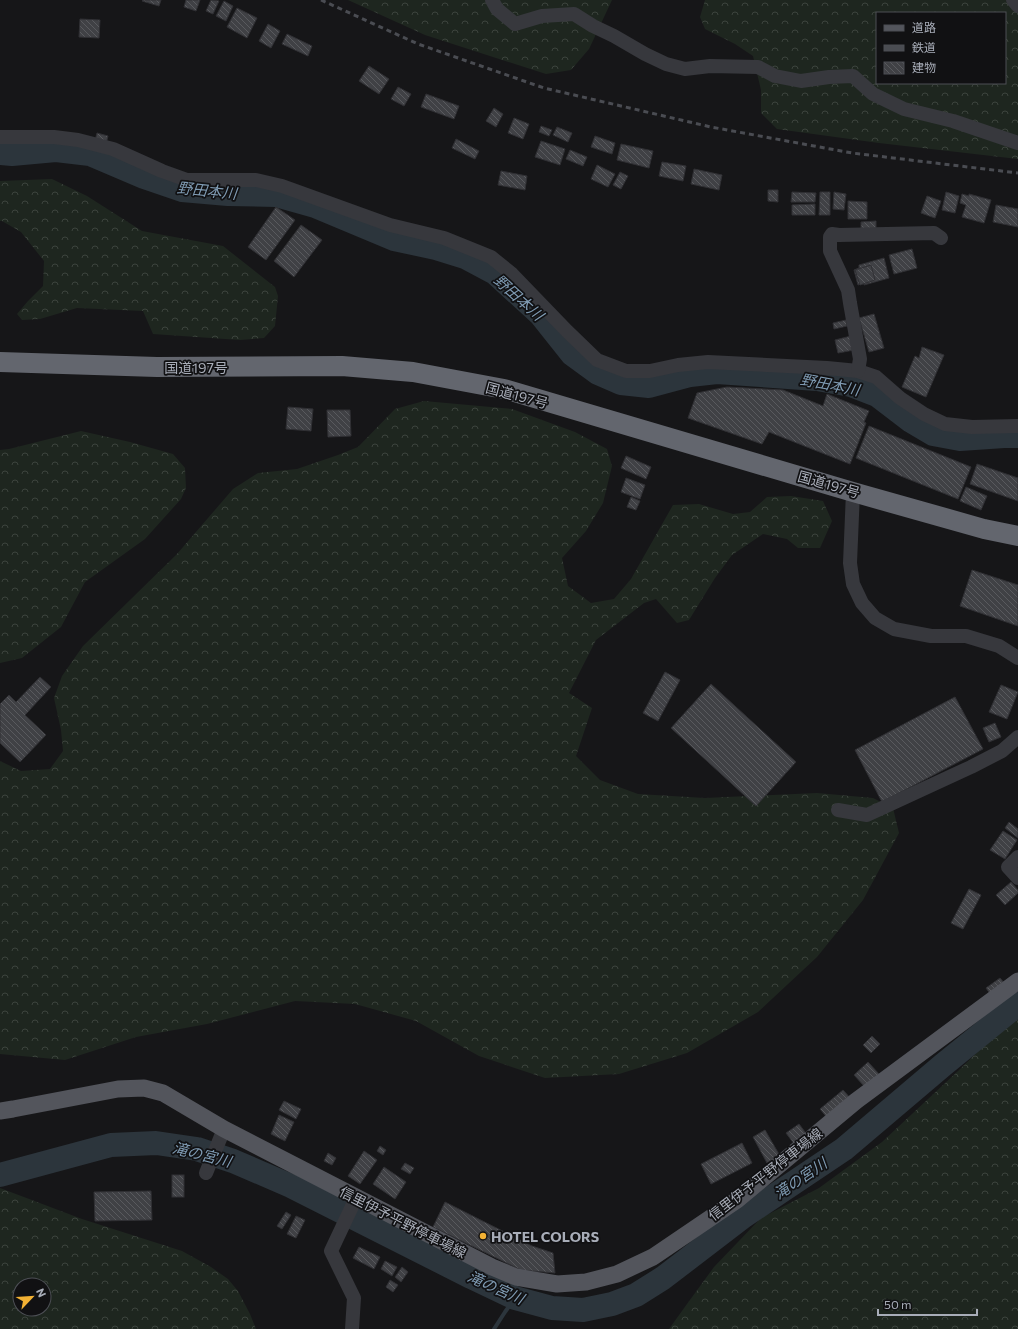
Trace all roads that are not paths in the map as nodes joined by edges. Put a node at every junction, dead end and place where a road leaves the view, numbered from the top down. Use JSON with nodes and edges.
{"nodes":[{"id":1,"x":492,"y":0,"type":"edge"},
{"id":2,"x":1014,"y":0,"type":"edge"},
{"id":3,"x":1018,"y":6,"type":"edge"},
{"id":4,"x":0,"y":137,"type":"edge"},
{"id":5,"x":1018,"y":143,"type":"edge"},
{"id":6,"x":941,"y":238,"type":"dead end"},
{"id":7,"x":0,"y":362,"type":"edge"},
{"id":8,"x":858,"y":371,"type":"junction"},
{"id":9,"x":1018,"y":426,"type":"edge"},
{"id":10,"x":853,"y":492,"type":"junction"},
{"id":11,"x":1018,"y":536,"type":"edge"},
{"id":12,"x":1018,"y":658,"type":"edge"},
{"id":13,"x":1018,"y":737,"type":"edge"},
{"id":14,"x":838,"y":810,"type":"dead end"},
{"id":15,"x":1018,"y":857,"type":"edge"},
{"id":16,"x":1018,"y":878,"type":"edge"},
{"id":17,"x":1018,"y":981,"type":"edge"},
{"id":18,"x":0,"y":1111,"type":"edge"},
{"id":19,"x":222,"y":1134,"type":"junction"},
{"id":20,"x":206,"y":1173,"type":"dead end"},
{"id":21,"x":354,"y":1201,"type":"junction"},
{"id":22,"x":352,"y":1329,"type":"edge"}],
"edges":[{"from":1,"to":5,"type":"street"},
{"from":2,"to":3,"type":"street"},
{"from":4,"to":8,"type":"street"},
{"from":6,"to":8,"type":"street"},
{"from":7,"to":10,"type":"highway","name":"国道197号"},
{"from":8,"to":9,"type":"street"},
{"from":10,"to":11,"type":"highway","name":"国道197号"},
{"from":10,"to":12,"type":"street"},
{"from":13,"to":14,"type":"street"},
{"from":15,"to":16,"type":"street"},
{"from":17,"to":21,"type":"main road","name":"信里伊予平野停車場線"},
{"from":18,"to":19,"type":"main road","name":"信里伊予平野停車場線"},
{"from":19,"to":20,"type":"street"},
{"from":19,"to":21,"type":"main road","name":"信里伊予平野停車場線"},
{"from":21,"to":22,"type":"street"}]}
